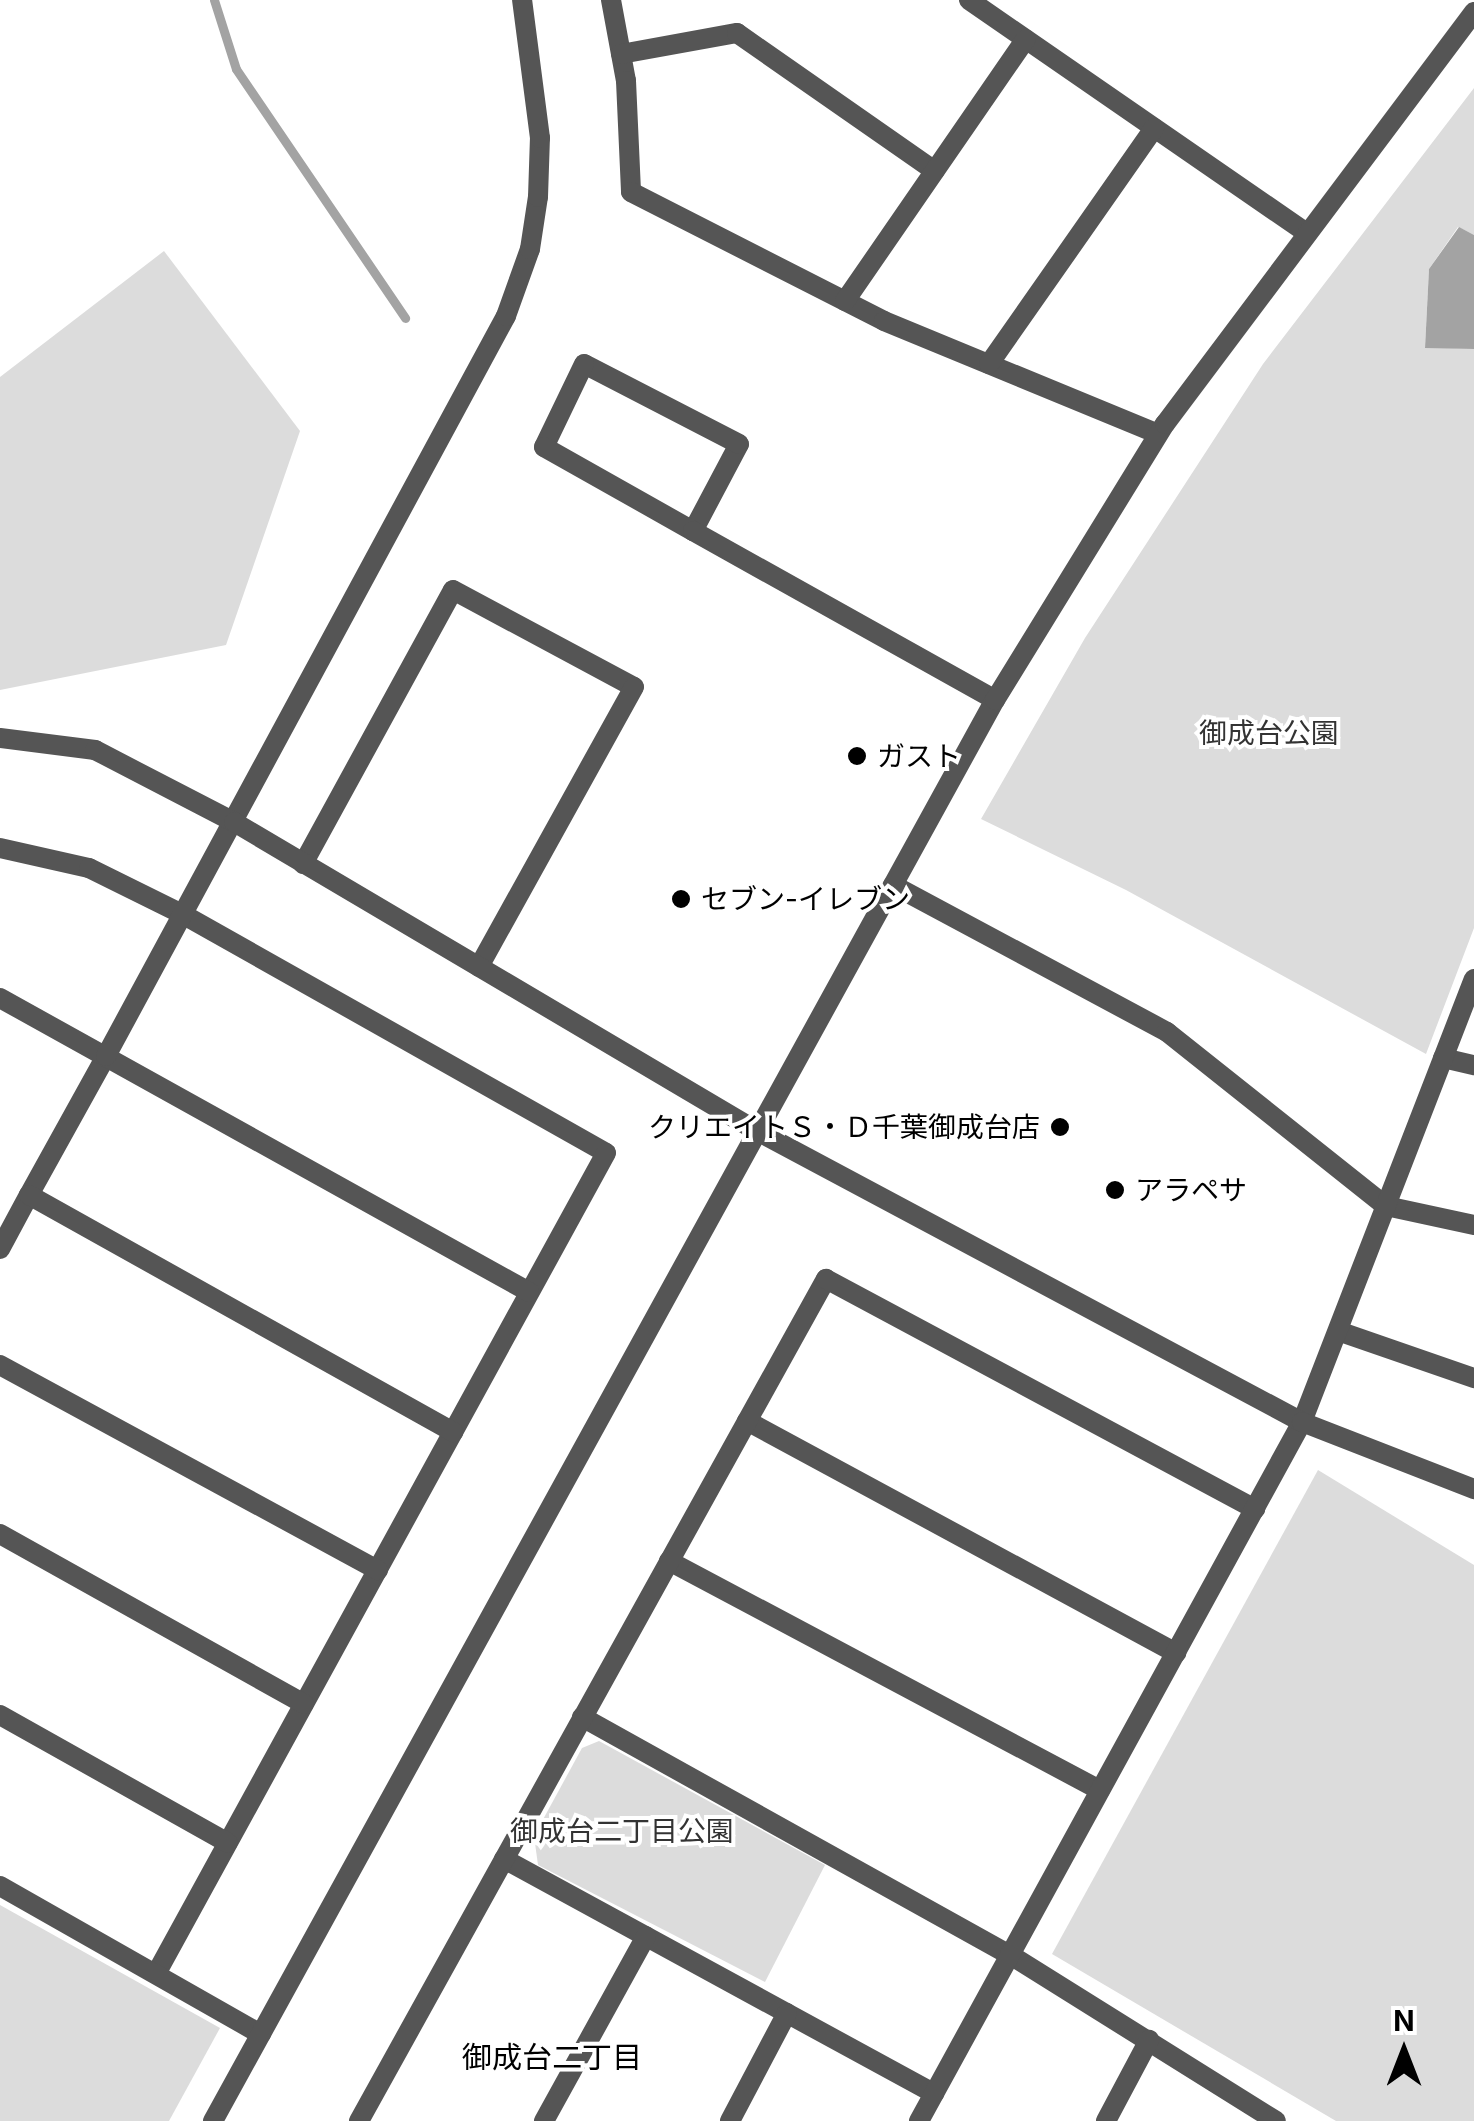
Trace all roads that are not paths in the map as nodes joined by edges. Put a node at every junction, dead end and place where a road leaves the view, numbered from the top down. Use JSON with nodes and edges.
{"nodes":[{"id":1,"x":522,"y":0,"type":"edge"},
{"id":2,"x":612,"y":0,"type":"edge"},
{"id":3,"x":969,"y":0,"type":"edge"},
{"id":4,"x":1474,"y":12,"type":"edge"},
{"id":5,"x":1026,"y":39,"type":"junction"},
{"id":6,"x":621,"y":54,"type":"junction"},
{"id":7,"x":1154,"y":128,"type":"junction"},
{"id":8,"x":935,"y":172,"type":"junction"},
{"id":9,"x":1307,"y":233,"type":"junction"},
{"id":10,"x":845,"y":301,"type":"junction"},
{"id":11,"x":989,"y":364,"type":"junction"},
{"id":12,"x":1158,"y":434,"type":"junction"},
{"id":13,"x":693,"y":531,"type":"junction"},
{"id":14,"x":995,"y":700,"type":"junction"},
{"id":15,"x":0,"y":738,"type":"edge"},
{"id":16,"x":234,"y":822,"type":"junction"},
{"id":17,"x":0,"y":848,"type":"edge"},
{"id":18,"x":303,"y":864,"type":"junction"},
{"id":19,"x":893,"y":884,"type":"junction"},
{"id":20,"x":184,"y":915,"type":"junction"},
{"id":21,"x":478,"y":967,"type":"junction"},
{"id":22,"x":1474,"y":979,"type":"edge"},
{"id":23,"x":0,"y":998,"type":"edge"},
{"id":24,"x":106,"y":1056,"type":"junction"},
{"id":25,"x":1444,"y":1058,"type":"junction"},
{"id":26,"x":1474,"y":1065,"type":"edge"},
{"id":27,"x":758,"y":1131,"type":"junction"},
{"id":28,"x":29,"y":1195,"type":"junction"},
{"id":29,"x":1386,"y":1206,"type":"junction"},
{"id":30,"x":1474,"y":1226,"type":"edge"},
{"id":31,"x":0,"y":1248,"type":"edge"},
{"id":32,"x":530,"y":1292,"type":"junction"},
{"id":33,"x":1338,"y":1331,"type":"junction"},
{"id":34,"x":0,"y":1364,"type":"edge"},
{"id":35,"x":1474,"y":1378,"type":"edge"},
{"id":36,"x":747,"y":1421,"type":"junction"},
{"id":37,"x":1302,"y":1422,"type":"junction"},
{"id":38,"x":453,"y":1432,"type":"junction"},
{"id":39,"x":1474,"y":1489,"type":"edge"},
{"id":40,"x":1255,"y":1509,"type":"junction"},
{"id":41,"x":0,"y":1534,"type":"edge"},
{"id":42,"x":669,"y":1560,"type":"junction"},
{"id":43,"x":378,"y":1570,"type":"junction"},
{"id":44,"x":1176,"y":1652,"type":"junction"},
{"id":45,"x":304,"y":1704,"type":"junction"},
{"id":46,"x":0,"y":1716,"type":"edge"},
{"id":47,"x":582,"y":1717,"type":"junction"},
{"id":48,"x":1100,"y":1790,"type":"junction"},
{"id":49,"x":228,"y":1843,"type":"junction"},
{"id":50,"x":504,"y":1858,"type":"junction"},
{"id":51,"x":0,"y":1886,"type":"edge"},
{"id":52,"x":646,"y":1936,"type":"junction"},
{"id":53,"x":1012,"y":1956,"type":"junction"},
{"id":54,"x":156,"y":1974,"type":"junction"},
{"id":55,"x":788,"y":2013,"type":"junction"},
{"id":56,"x":261,"y":2034,"type":"junction"},
{"id":57,"x":1149,"y":2040,"type":"junction"},
{"id":58,"x":934,"y":2093,"type":"junction"},
{"id":59,"x":213,"y":2121,"type":"edge"},
{"id":60,"x":359,"y":2121,"type":"edge"},
{"id":61,"x":544,"y":2121,"type":"edge"},
{"id":62,"x":730,"y":2121,"type":"edge"},
{"id":63,"x":919,"y":2121,"type":"edge"},
{"id":64,"x":1106,"y":2121,"type":"edge"},
{"id":65,"x":1276,"y":2121,"type":"edge"}],
"edges":[{"from":1,"to":16,"type":"street"},
{"from":2,"to":6,"type":"street"},
{"from":3,"to":5,"type":"street"},
{"from":4,"to":9,"type":"street"},
{"from":5,"to":7,"type":"street"},
{"from":5,"to":8,"type":"street"},
{"from":6,"to":8,"type":"street"},
{"from":6,"to":10,"type":"street"},
{"from":7,"to":9,"type":"street"},
{"from":7,"to":11,"type":"street"},
{"from":8,"to":10,"type":"street"},
{"from":9,"to":12,"type":"street"},
{"from":10,"to":11,"type":"street"},
{"from":11,"to":12,"type":"street"},
{"from":12,"to":14,"type":"street"},
{"from":13,"to":13,"type":"street"},
{"from":13,"to":14,"type":"street"},
{"from":14,"to":19,"type":"street"},
{"from":15,"to":16,"type":"street"},
{"from":16,"to":18,"type":"street"},
{"from":16,"to":20,"type":"street"},
{"from":17,"to":20,"type":"street"},
{"from":18,"to":21,"type":"street"},
{"from":18,"to":21,"type":"street"},
{"from":19,"to":27,"type":"street"},
{"from":19,"to":29,"type":"street"},
{"from":20,"to":24,"type":"street"},
{"from":20,"to":32,"type":"street"},
{"from":21,"to":27,"type":"street"},
{"from":22,"to":25,"type":"street"},
{"from":23,"to":24,"type":"street"},
{"from":24,"to":28,"type":"street"},
{"from":24,"to":32,"type":"street"},
{"from":25,"to":26,"type":"street"},
{"from":25,"to":29,"type":"street"},
{"from":27,"to":37,"type":"street"},
{"from":27,"to":56,"type":"street"},
{"from":28,"to":31,"type":"street"},
{"from":28,"to":38,"type":"street"},
{"from":29,"to":30,"type":"street"},
{"from":29,"to":33,"type":"street"},
{"from":32,"to":38,"type":"street"},
{"from":33,"to":35,"type":"street"},
{"from":33,"to":37,"type":"street"},
{"from":34,"to":43,"type":"street"},
{"from":36,"to":40,"type":"street"},
{"from":36,"to":42,"type":"street"},
{"from":36,"to":44,"type":"street"},
{"from":37,"to":39,"type":"street"},
{"from":37,"to":40,"type":"street"},
{"from":38,"to":43,"type":"street"},
{"from":40,"to":44,"type":"street"},
{"from":41,"to":45,"type":"street"},
{"from":42,"to":47,"type":"street"},
{"from":42,"to":48,"type":"street"},
{"from":43,"to":45,"type":"street"},
{"from":44,"to":48,"type":"street"},
{"from":45,"to":49,"type":"street"},
{"from":46,"to":49,"type":"street"},
{"from":47,"to":50,"type":"street"},
{"from":47,"to":53,"type":"street"},
{"from":48,"to":53,"type":"street"},
{"from":49,"to":54,"type":"street"},
{"from":50,"to":52,"type":"street"},
{"from":50,"to":60,"type":"street"},
{"from":51,"to":54,"type":"street"},
{"from":52,"to":55,"type":"street"},
{"from":52,"to":61,"type":"street"},
{"from":53,"to":57,"type":"street"},
{"from":53,"to":58,"type":"street"},
{"from":54,"to":56,"type":"street"},
{"from":55,"to":58,"type":"street"},
{"from":55,"to":62,"type":"street"},
{"from":56,"to":59,"type":"street"},
{"from":57,"to":64,"type":"street"},
{"from":57,"to":65,"type":"street"},
{"from":58,"to":63,"type":"street"}]}
